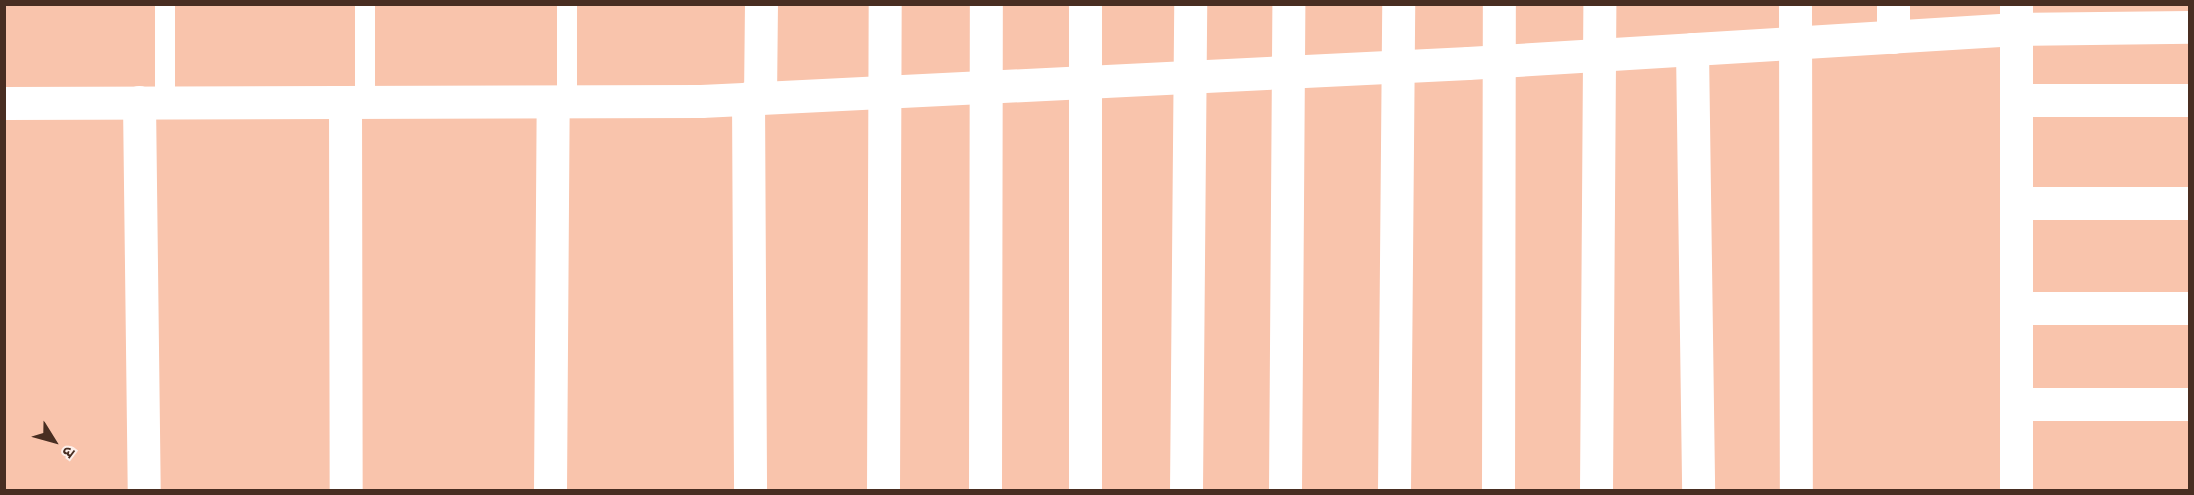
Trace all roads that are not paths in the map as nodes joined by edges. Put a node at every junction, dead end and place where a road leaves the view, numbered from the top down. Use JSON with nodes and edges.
{"nodes":[{"id":1,"x":165,"y":4,"type":"edge"},
{"id":2,"x":365,"y":4,"type":"edge"},
{"id":3,"x":567,"y":4,"type":"edge"},
{"id":4,"x":761,"y":4,"type":"edge"},
{"id":5,"x":885,"y":4,"type":"edge"},
{"id":6,"x":986,"y":4,"type":"edge"},
{"id":7,"x":1085,"y":4,"type":"edge"},
{"id":8,"x":1190,"y":4,"type":"edge"},
{"id":9,"x":1288,"y":4,"type":"edge"},
{"id":10,"x":1398,"y":4,"type":"edge"},
{"id":11,"x":1499,"y":4,"type":"edge"},
{"id":12,"x":1599,"y":4,"type":"edge"},
{"id":13,"x":1795,"y":4,"type":"edge"},
{"id":14,"x":1893,"y":4,"type":"edge"},
{"id":15,"x":2016,"y":17,"type":"edge"},
{"id":16,"x":2190,"y":27,"type":"edge"},
{"id":17,"x":1893,"y":37,"type":"junction"},
{"id":18,"x":1795,"y":43,"type":"junction"},
{"id":19,"x":1692,"y":49,"type":"junction"},
{"id":20,"x":1599,"y":55,"type":"junction"},
{"id":21,"x":1498,"y":61,"type":"junction"},
{"id":22,"x":1397,"y":67,"type":"junction"},
{"id":23,"x":1288,"y":72,"type":"junction"},
{"id":24,"x":1190,"y":77,"type":"junction"},
{"id":25,"x":1085,"y":82,"type":"junction"},
{"id":26,"x":985,"y":87,"type":"junction"},
{"id":27,"x":884,"y":92,"type":"junction"},
{"id":28,"x":754,"y":98,"type":"junction"},
{"id":29,"x":2016,"y":100,"type":"junction"},
{"id":30,"x":2190,"y":100,"type":"edge"},
{"id":31,"x":560,"y":101,"type":"junction"},
{"id":32,"x":152,"y":102,"type":"junction"},
{"id":33,"x":355,"y":102,"type":"junction"},
{"id":34,"x":4,"y":103,"type":"edge"},
{"id":35,"x":2016,"y":202,"type":"junction"},
{"id":36,"x":2190,"y":203,"type":"edge"},
{"id":37,"x":2016,"y":308,"type":"junction"},
{"id":38,"x":2190,"y":308,"type":"edge"},
{"id":39,"x":2016,"y":404,"type":"junction"},
{"id":40,"x":2190,"y":405,"type":"edge"},
{"id":41,"x":144,"y":490,"type":"edge"},
{"id":42,"x":346,"y":490,"type":"edge"},
{"id":43,"x":550,"y":490,"type":"edge"},
{"id":44,"x":750,"y":490,"type":"edge"},
{"id":45,"x":883,"y":490,"type":"edge"},
{"id":46,"x":985,"y":490,"type":"edge"},
{"id":47,"x":1085,"y":490,"type":"edge"},
{"id":48,"x":1186,"y":490,"type":"edge"},
{"id":49,"x":1285,"y":490,"type":"edge"},
{"id":50,"x":1394,"y":490,"type":"edge"},
{"id":51,"x":1497,"y":490,"type":"edge"},
{"id":52,"x":1596,"y":490,"type":"edge"},
{"id":53,"x":1698,"y":490,"type":"edge"},
{"id":54,"x":1796,"y":490,"type":"edge"},
{"id":55,"x":2016,"y":490,"type":"edge"}],
"edges":[{"from":1,"to":32,"type":"lane"},
{"from":2,"to":33,"type":"lane"},
{"from":3,"to":31,"type":"lane"},
{"from":4,"to":28,"type":"street"},
{"from":5,"to":27,"type":"street"},
{"from":6,"to":26,"type":"street"},
{"from":7,"to":25,"type":"street"},
{"from":8,"to":24,"type":"street"},
{"from":9,"to":23,"type":"street"},
{"from":10,"to":22,"type":"street"},
{"from":11,"to":21,"type":"street"},
{"from":12,"to":20,"type":"street"},
{"from":13,"to":18,"type":"street"},
{"from":14,"to":17,"type":"street"},
{"from":15,"to":16,"type":"street"},
{"from":15,"to":17,"type":"street"},
{"from":15,"to":29,"type":"street"},
{"from":17,"to":18,"type":"street"},
{"from":18,"to":19,"type":"street"},
{"from":18,"to":54,"type":"street"},
{"from":19,"to":20,"type":"street"},
{"from":19,"to":53,"type":"street"},
{"from":20,"to":21,"type":"street"},
{"from":20,"to":52,"type":"street"},
{"from":21,"to":22,"type":"street"},
{"from":21,"to":51,"type":"street"},
{"from":22,"to":23,"type":"street"},
{"from":22,"to":50,"type":"street"},
{"from":23,"to":24,"type":"street"},
{"from":23,"to":49,"type":"street"},
{"from":24,"to":25,"type":"street"},
{"from":24,"to":48,"type":"street"},
{"from":25,"to":26,"type":"street"},
{"from":25,"to":47,"type":"street"},
{"from":26,"to":27,"type":"street"},
{"from":26,"to":46,"type":"street"},
{"from":27,"to":28,"type":"street"},
{"from":27,"to":45,"type":"street"},
{"from":28,"to":31,"type":"street"},
{"from":28,"to":44,"type":"street"},
{"from":29,"to":30,"type":"street"},
{"from":29,"to":35,"type":"street"},
{"from":31,"to":33,"type":"street"},
{"from":31,"to":43,"type":"street"},
{"from":32,"to":33,"type":"street"},
{"from":32,"to":34,"type":"street"},
{"from":32,"to":41,"type":"street"},
{"from":33,"to":42,"type":"street"},
{"from":35,"to":36,"type":"street"},
{"from":35,"to":37,"type":"street"},
{"from":37,"to":38,"type":"street"},
{"from":37,"to":39,"type":"street"},
{"from":39,"to":40,"type":"street"},
{"from":39,"to":55,"type":"street"}]}
